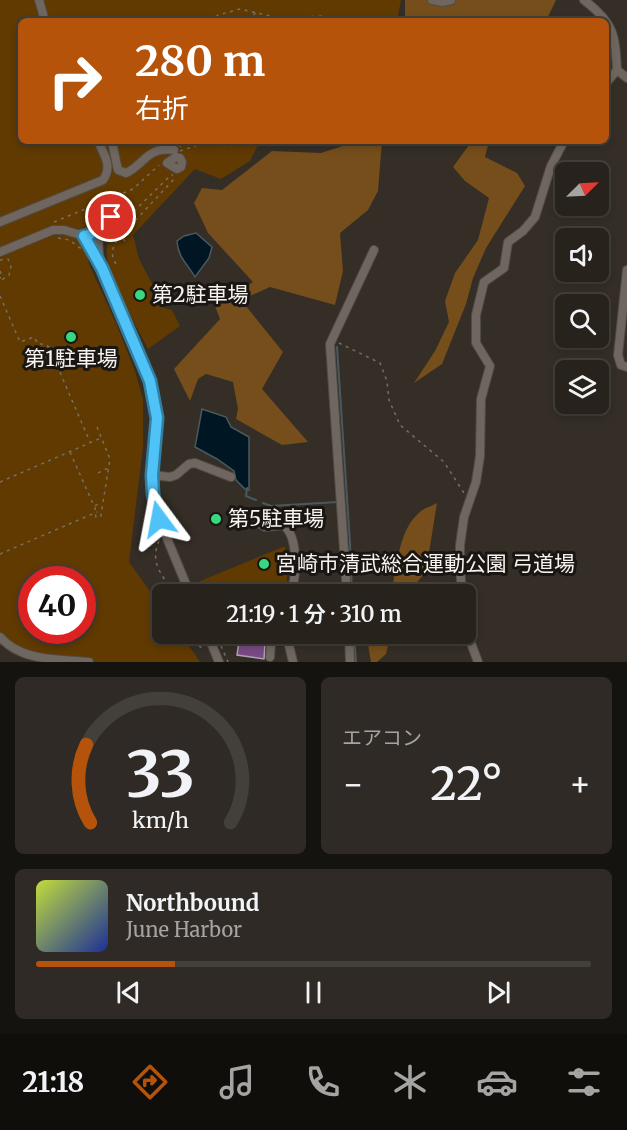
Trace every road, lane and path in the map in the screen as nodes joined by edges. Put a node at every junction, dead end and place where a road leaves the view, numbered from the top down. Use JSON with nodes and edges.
{"nodes":[{"id":1,"x":39,"y":0,"type":"edge"},
{"id":2,"x":432,"y":0,"type":"edge"},
{"id":3,"x":452,"y":0,"type":"edge"},
{"id":4,"x":584,"y":0,"type":"edge"},
{"id":5,"x":256,"y":12,"type":"junction"},
{"id":6,"x":44,"y":18,"type":"edge"},
{"id":7,"x":214,"y":18,"type":"edge"},
{"id":8,"x":251,"y":18,"type":"edge"},
{"id":9,"x":279,"y":18,"type":"edge"},
{"id":10,"x":279,"y":18,"type":"edge"},
{"id":11,"x":331,"y":18,"type":"edge"},
{"id":12,"x":604,"y":18,"type":"edge"},
{"id":13,"x":609,"y":25,"type":"edge"},
{"id":14,"x":617,"y":70,"type":"junction"},
{"id":15,"x":627,"y":78,"type":"edge"},
{"id":16,"x":609,"y":79,"type":"edge"},
{"id":17,"x":99,"y":144,"type":"edge"},
{"id":18,"x":112,"y":144,"type":"edge"},
{"id":19,"x":199,"y":144,"type":"edge"},
{"id":20,"x":216,"y":144,"type":"edge"},
{"id":21,"x":237,"y":144,"type":"edge"},
{"id":22,"x":562,"y":144,"type":"edge"},
{"id":23,"x":177,"y":151,"type":"junction"},
{"id":24,"x":185,"y":156,"type":"dead end"},
{"id":25,"x":158,"y":166,"type":"dead end"},
{"id":26,"x":0,"y":222,"type":"edge"},
{"id":27,"x":51,"y":223,"type":"dead end"},
{"id":28,"x":121,"y":236,"type":"junction"},
{"id":29,"x":57,"y":237,"type":"dead end"},
{"id":30,"x":86,"y":239,"type":"junction"},
{"id":31,"x":125,"y":241,"type":"dead end"},
{"id":32,"x":374,"y":250,"type":"dead end"},
{"id":33,"x":84,"y":251,"type":"dead end"},
{"id":34,"x":2,"y":255,"type":"edge"},
{"id":35,"x":0,"y":260,"type":"edge"},
{"id":36,"x":116,"y":264,"type":"dead end"},
{"id":37,"x":0,"y":265,"type":"edge"},
{"id":38,"x":102,"y":268,"type":"junction"},
{"id":39,"x":627,"y":270,"type":"edge"},
{"id":40,"x":0,"y":271,"type":"edge"},
{"id":41,"x":0,"y":280,"type":"edge"},
{"id":42,"x":0,"y":296,"type":"edge"},
{"id":43,"x":331,"y":339,"type":"junction"},
{"id":44,"x":627,"y":367,"type":"edge"},
{"id":45,"x":97,"y":427,"type":"dead end"},
{"id":46,"x":101,"y":438,"type":"junction"},
{"id":47,"x":90,"y":442,"type":"junction"},
{"id":48,"x":70,"y":451,"type":"junction"},
{"id":49,"x":108,"y":468,"type":"junction"},
{"id":50,"x":98,"y":473,"type":"dead end"},
{"id":51,"x":152,"y":475,"type":"junction"},
{"id":52,"x":231,"y":477,"type":"dead end"},
{"id":53,"x":0,"y":482,"type":"edge"},
{"id":54,"x":147,"y":498,"type":"dead end"},
{"id":55,"x":469,"y":501,"type":"junction"},
{"id":56,"x":103,"y":502,"type":"junction"},
{"id":57,"x":94,"y":506,"type":"junction"},
{"id":58,"x":97,"y":512,"type":"junction"},
{"id":59,"x":96,"y":519,"type":"dead end"},
{"id":60,"x":100,"y":521,"type":"dead end"},
{"id":61,"x":258,"y":523,"type":"dead end"},
{"id":62,"x":62,"y":527,"type":"junction"},
{"id":63,"x":157,"y":531,"type":"dead end"},
{"id":64,"x":64,"y":532,"type":"dead end"},
{"id":65,"x":163,"y":550,"type":"dead end"},
{"id":66,"x":0,"y":554,"type":"edge"},
{"id":67,"x":168,"y":584,"type":"edge"},
{"id":68,"x":186,"y":584,"type":"edge"},
{"id":69,"x":294,"y":584,"type":"edge"},
{"id":70,"x":346,"y":584,"type":"edge"},
{"id":71,"x":462,"y":584,"type":"edge"},
{"id":72,"x":0,"y":637,"type":"edge"},
{"id":73,"x":198,"y":644,"type":"edge"},
{"id":74,"x":207,"y":644,"type":"edge"},
{"id":75,"x":221,"y":644,"type":"edge"},
{"id":76,"x":272,"y":644,"type":"edge"},
{"id":77,"x":289,"y":644,"type":"edge"},
{"id":78,"x":349,"y":644,"type":"edge"},
{"id":79,"x":470,"y":644,"type":"edge"},
{"id":80,"x":208,"y":650,"type":"dead end"},
{"id":81,"x":270,"y":657,"type":"dead end"},
{"id":82,"x":89,"y":662,"type":"edge"},
{"id":83,"x":219,"y":662,"type":"edge"},
{"id":84,"x":228,"y":662,"type":"edge"},
{"id":85,"x":293,"y":662,"type":"edge"},
{"id":86,"x":350,"y":662,"type":"edge"},
{"id":87,"x":478,"y":662,"type":"edge"}],
"edges":[{"from":1,"to":6,"type":"street"},
{"from":2,"to":3,"type":"street"},
{"from":4,"to":12,"type":"street"},
{"from":5,"to":7,"type":"path"},
{"from":5,"to":8,"type":"path"},
{"from":5,"to":9,"type":"path"},
{"from":10,"to":11,"type":"path"},
{"from":13,"to":14,"type":"street"},
{"from":14,"to":15,"type":"street"},
{"from":14,"to":16,"type":"street"},
{"from":17,"to":26,"type":"street"},
{"from":18,"to":23,"type":"street"},
{"from":19,"to":23,"type":"path"},
{"from":20,"to":21,"type":"path"},
{"from":22,"to":55,"type":"street"},
{"from":23,"to":24,"type":"path"},
{"from":25,"to":27,"type":"path"},
{"from":28,"to":28,"type":"path"},
{"from":28,"to":31,"type":"path"},
{"from":28,"to":36,"type":"path"},
{"from":29,"to":33,"type":"path"},
{"from":30,"to":34,"type":"street"},
{"from":30,"to":38,"type":"street"},
{"from":30,"to":38,"type":"street"},
{"from":32,"to":43,"type":"street"},
{"from":34,"to":35,"type":"path"},
{"from":34,"to":37,"type":"path"},
{"from":34,"to":41,"type":"path"},
{"from":38,"to":51,"type":"street"},
{"from":39,"to":44,"type":"street"},
{"from":40,"to":41,"type":"path"},
{"from":42,"to":47,"type":"path"},
{"from":43,"to":55,"type":"path"},
{"from":43,"to":70,"type":"street"},
{"from":45,"to":46,"type":"path"},
{"from":46,"to":47,"type":"path"},
{"from":46,"to":49,"type":"path"},
{"from":47,"to":48,"type":"path"},
{"from":48,"to":53,"type":"path"},
{"from":48,"to":57,"type":"path"},
{"from":49,"to":50,"type":"path"},
{"from":49,"to":56,"type":"path"},
{"from":51,"to":52,"type":"street"},
{"from":51,"to":68,"type":"street"},
{"from":54,"to":63,"type":"path"},
{"from":55,"to":71,"type":"street"},
{"from":56,"to":57,"type":"path"},
{"from":56,"to":60,"type":"path"},
{"from":57,"to":58,"type":"path"},
{"from":58,"to":59,"type":"path"},
{"from":58,"to":62,"type":"path"},
{"from":61,"to":69,"type":"street"},
{"from":62,"to":64,"type":"path"},
{"from":62,"to":66,"type":"path"},
{"from":65,"to":67,"type":"path"},
{"from":72,"to":82,"type":"street"},
{"from":73,"to":80,"type":"path"},
{"from":74,"to":83,"type":"street"},
{"from":75,"to":84,"type":"path"},
{"from":76,"to":81,"type":"street"},
{"from":77,"to":85,"type":"street"},
{"from":78,"to":86,"type":"street"},
{"from":79,"to":87,"type":"street"}]}
